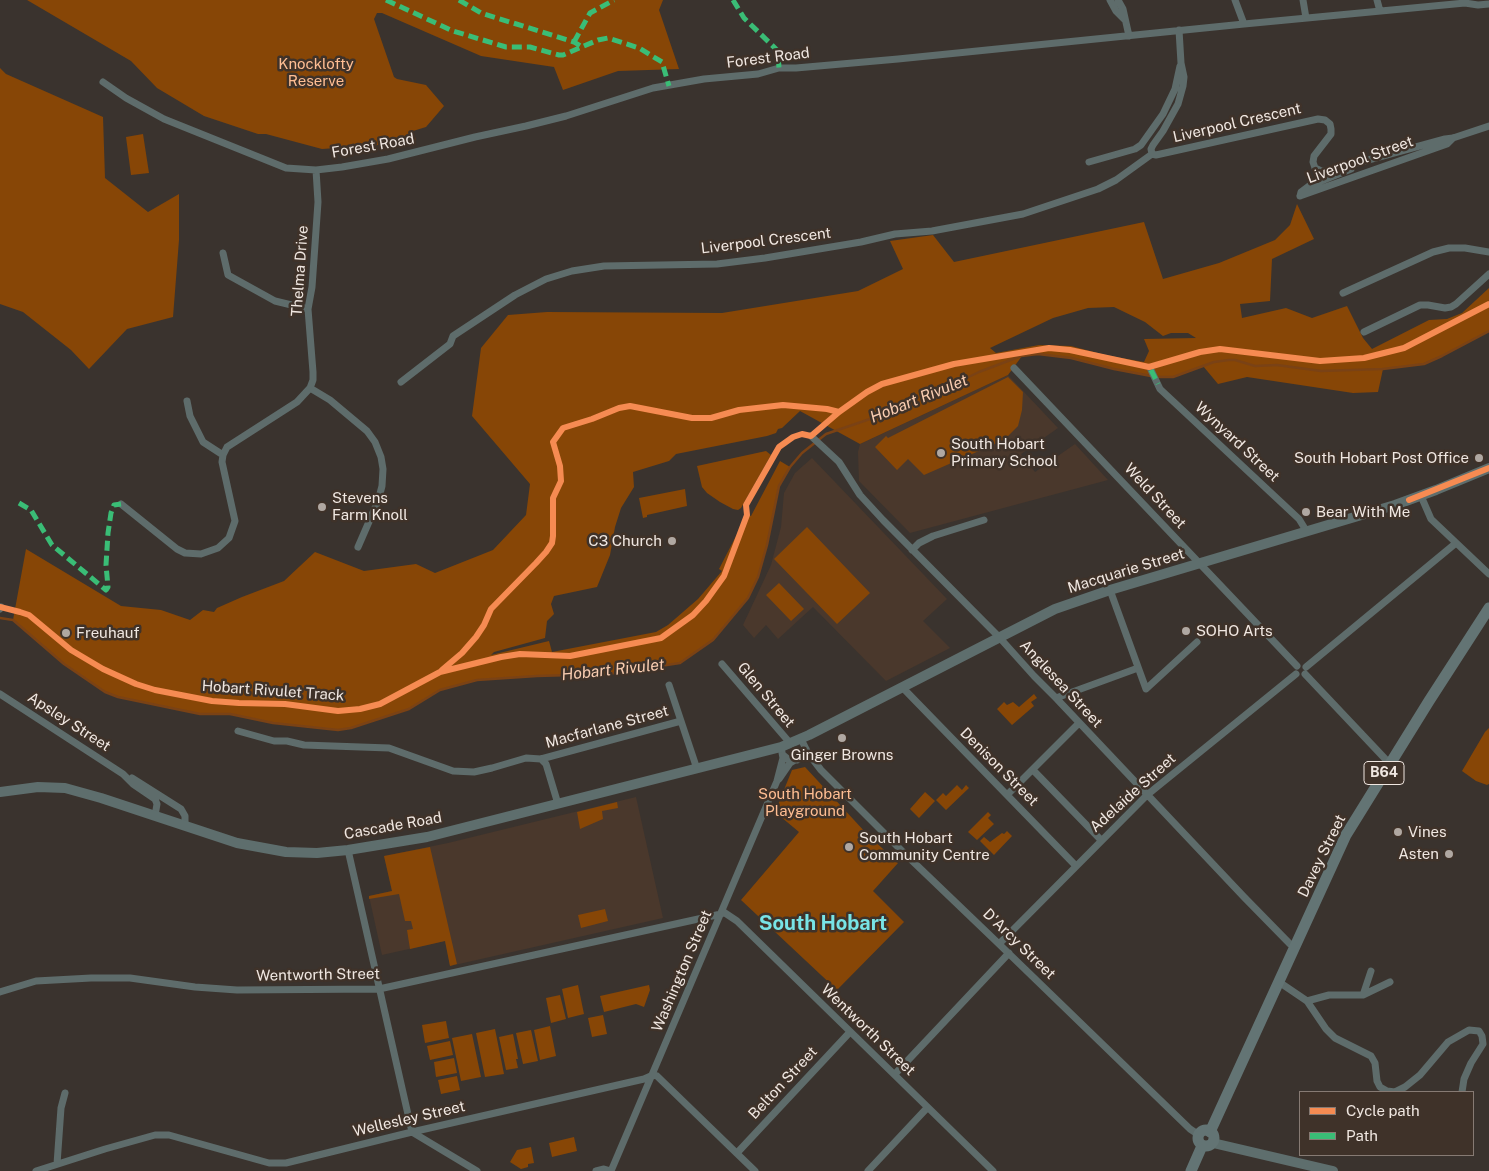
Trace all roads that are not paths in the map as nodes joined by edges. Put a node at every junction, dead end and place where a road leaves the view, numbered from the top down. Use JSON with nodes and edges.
{"nodes":[{"id":1,"x":1110,"y":0,"type":"edge"},
{"id":2,"x":1118,"y":0,"type":"edge"},
{"id":3,"x":1236,"y":0,"type":"edge"},
{"id":4,"x":1303,"y":0,"type":"edge"},
{"id":5,"x":1377,"y":0,"type":"edge"},
{"id":6,"x":1469,"y":1,"type":"edge"},
{"id":7,"x":1489,"y":4,"type":"edge"},
{"id":8,"x":1380,"y":11,"type":"junction"},
{"id":9,"x":1306,"y":18,"type":"junction"},
{"id":10,"x":1126,"y":22,"type":"junction"},
{"id":11,"x":1244,"y":24,"type":"junction"},
{"id":12,"x":1179,"y":30,"type":"junction"},
{"id":13,"x":1128,"y":36,"type":"junction"},
{"id":14,"x":1181,"y":63,"type":"junction"},
{"id":15,"x":103,"y":82,"type":"dead end"},
{"id":16,"x":1489,"y":126,"type":"edge"},
{"id":17,"x":1453,"y":138,"type":"junction"},
{"id":18,"x":1152,"y":154,"type":"junction"},
{"id":19,"x":1376,"y":159,"type":"junction"},
{"id":20,"x":1089,"y":162,"type":"dead end"},
{"id":21,"x":316,"y":170,"type":"junction"},
{"id":22,"x":1321,"y":171,"type":"joint"},
{"id":23,"x":1489,"y":252,"type":"edge"},
{"id":24,"x":223,"y":253,"type":"dead end"},
{"id":25,"x":1489,"y":274,"type":"edge"},
{"id":26,"x":1343,"y":293,"type":"dead end"},
{"id":27,"x":308,"y":309,"type":"junction"},
{"id":28,"x":1364,"y":332,"type":"dead end"},
{"id":29,"x":1014,"y":368,"type":"dead end"},
{"id":30,"x":1151,"y":370,"type":"dead end"},
{"id":31,"x":402,"y":382,"type":"dead end"},
{"id":32,"x":310,"y":388,"type":"junction"},
{"id":33,"x":187,"y":401,"type":"dead end"},
{"id":34,"x":811,"y":436,"type":"dead end"},
{"id":35,"x":223,"y":455,"type":"junction"},
{"id":36,"x":1489,"y":468,"type":"edge"},
{"id":37,"x":1421,"y":496,"type":"junction"},
{"id":38,"x":121,"y":504,"type":"dead end"},
{"id":39,"x":984,"y":520,"type":"dead end"},
{"id":40,"x":1306,"y":532,"type":"junction"},
{"id":41,"x":1456,"y":543,"type":"junction"},
{"id":42,"x":358,"y":548,"type":"dead end"},
{"id":43,"x":912,"y":550,"type":"junction"},
{"id":44,"x":1199,"y":564,"type":"junction"},
{"id":45,"x":1489,"y":575,"type":"edge"},
{"id":46,"x":1110,"y":590,"type":"junction"},
{"id":47,"x":1489,"y":608,"type":"edge"},
{"id":48,"x":999,"y":637,"type":"junction"},
{"id":49,"x":1197,"y":642,"type":"dead end"},
{"id":50,"x":722,"y":664,"type":"dead end"},
{"id":51,"x":1297,"y":666,"type":"junction"},
{"id":52,"x":1138,"y":668,"type":"junction"},
{"id":53,"x":1306,"y":671,"type":"junction"},
{"id":54,"x":1296,"y":674,"type":"junction"},
{"id":55,"x":669,"y":685,"type":"dead end"},
{"id":56,"x":902,"y":687,"type":"junction"},
{"id":57,"x":0,"y":694,"type":"edge"},
{"id":58,"x":1056,"y":698,"type":"junction"},
{"id":59,"x":681,"y":721,"type":"junction"},
{"id":60,"x":1079,"y":723,"type":"junction"},
{"id":61,"x":238,"y":731,"type":"dead end"},
{"id":62,"x":801,"y":739,"type":"junction"},
{"id":63,"x":784,"y":748,"type":"junction"},
{"id":64,"x":806,"y":749,"type":"junction"},
{"id":65,"x":541,"y":759,"type":"junction"},
{"id":66,"x":796,"y":760,"type":"junction"},
{"id":67,"x":1390,"y":764,"type":"junction"},
{"id":68,"x":697,"y":769,"type":"junction"},
{"id":69,"x":821,"y":770,"type":"junction"},
{"id":70,"x":1033,"y":770,"type":"junction"},
{"id":71,"x":123,"y":774,"type":"junction"},
{"id":72,"x":777,"y":781,"type":"junction"},
{"id":73,"x":0,"y":792,"type":"edge"},
{"id":74,"x":1007,"y":795,"type":"junction"},
{"id":75,"x":1147,"y":795,"type":"junction"},
{"id":76,"x":558,"y":804,"type":"junction"},
{"id":77,"x":155,"y":816,"type":"junction"},
{"id":78,"x":185,"y":826,"type":"junction"},
{"id":79,"x":1101,"y":840,"type":"junction"},
{"id":80,"x":348,"y":850,"type":"junction"},
{"id":81,"x":1076,"y":866,"type":"junction"},
{"id":82,"x":722,"y":912,"type":"junction"},
{"id":83,"x":999,"y":944,"type":"junction"},
{"id":84,"x":1296,"y":946,"type":"junction"},
{"id":85,"x":1009,"y":953,"type":"junction"},
{"id":86,"x":1371,"y":971,"type":"dead end"},
{"id":87,"x":1279,"y":982,"type":"junction"},
{"id":88,"x":1390,"y":982,"type":"dead end"},
{"id":89,"x":380,"y":989,"type":"junction"},
{"id":90,"x":0,"y":992,"type":"edge"},
{"id":91,"x":1363,"y":996,"type":"junction"},
{"id":92,"x":1307,"y":1002,"type":"junction"},
{"id":93,"x":850,"y":1032,"type":"junction"},
{"id":94,"x":895,"y":1074,"type":"junction"},
{"id":95,"x":652,"y":1075,"type":"junction"},
{"id":96,"x":1387,"y":1091,"type":"edge"},
{"id":97,"x":1398,"y":1091,"type":"edge"},
{"id":98,"x":1462,"y":1091,"type":"edge"},
{"id":99,"x":65,"y":1092,"type":"dead end"},
{"id":100,"x":927,"y":1108,"type":"junction"},
{"id":101,"x":412,"y":1132,"type":"junction"},
{"id":102,"x":1206,"y":1139,"type":"junction"},
{"id":103,"x":737,"y":1153,"type":"junction"},
{"id":104,"x":57,"y":1164,"type":"junction"},
{"id":105,"x":36,"y":1171,"type":"edge"},
{"id":106,"x":476,"y":1171,"type":"edge"},
{"id":107,"x":596,"y":1171,"type":"edge"},
{"id":108,"x":611,"y":1171,"type":"edge"},
{"id":109,"x":755,"y":1171,"type":"edge"},
{"id":110,"x":868,"y":1171,"type":"edge"},
{"id":111,"x":993,"y":1171,"type":"edge"},
{"id":112,"x":1191,"y":1171,"type":"edge"},
{"id":113,"x":1333,"y":1171,"type":"edge"}],
"edges":[{"from":1,"to":10,"type":"street"},
{"from":2,"to":10,"type":"street"},
{"from":3,"to":11,"type":"street"},
{"from":4,"to":9,"type":"street"},
{"from":5,"to":8,"type":"street"},
{"from":6,"to":7,"type":"street","name":"Forest Road"},
{"from":6,"to":8,"type":"street","name":"Forest Road"},
{"from":8,"to":9,"type":"street","name":"Forest Road"},
{"from":9,"to":11,"type":"street","name":"Forest Road"},
{"from":10,"to":13,"type":"street"},
{"from":11,"to":12,"type":"street","name":"Forest Road"},
{"from":12,"to":13,"type":"street","name":"Forest Road"},
{"from":12,"to":14,"type":"street","name":"Liverpool Crescent"},
{"from":13,"to":21,"type":"street","name":"Forest Road"},
{"from":14,"to":18,"type":"street","name":"Liverpool Crescent"},
{"from":14,"to":20,"type":"street","name":"Liverpool Crescent"},
{"from":15,"to":21,"type":"street","name":"Forest Road"},
{"from":16,"to":17,"type":"street","name":"Liverpool Street"},
{"from":17,"to":19,"type":"street","name":"Liverpool Street"},
{"from":17,"to":19,"type":"street","name":"Liverpool Street"},
{"from":18,"to":22,"type":"street","name":"Liverpool Crescent"},
{"from":18,"to":31,"type":"street","name":"Liverpool Crescent"},
{"from":19,"to":22,"type":"street","name":"Liverpool Street"},
{"from":21,"to":27,"type":"street","name":"Thelma Drive"},
{"from":23,"to":26,"type":"street"},
{"from":24,"to":27,"type":"street"},
{"from":25,"to":28,"type":"street"},
{"from":27,"to":32,"type":"street","name":"Thelma Drive"},
{"from":29,"to":44,"type":"street","name":"Weld Street"},
{"from":30,"to":40,"type":"street","name":"Wynyard Street"},
{"from":32,"to":35,"type":"street"},
{"from":32,"to":42,"type":"street"},
{"from":33,"to":35,"type":"street"},
{"from":34,"to":43,"type":"street","name":"Anglesea Street"},
{"from":35,"to":38,"type":"street"},
{"from":36,"to":37,"type":"street","name":"Macquarie Street"},
{"from":37,"to":40,"type":"street","name":"Macquarie Street"},
{"from":37,"to":41,"type":"street"},
{"from":39,"to":43,"type":"street"},
{"from":40,"to":44,"type":"street","name":"Macquarie Street"},
{"from":41,"to":45,"type":"street"},
{"from":41,"to":53,"type":"street"},
{"from":43,"to":48,"type":"street","name":"Anglesea Street"},
{"from":44,"to":46,"type":"street","name":"Macquarie Street"},
{"from":44,"to":51,"type":"street","name":"Weld Street"},
{"from":46,"to":48,"type":"street","name":"Macquarie Street"},
{"from":46,"to":52,"type":"street"},
{"from":47,"to":67,"type":"main road","name":"Davey Street","number":"B64"},
{"from":48,"to":56,"type":"street","name":"Macquarie Street"},
{"from":48,"to":58,"type":"street","name":"Anglesea Street"},
{"from":49,"to":52,"type":"street"},
{"from":50,"to":63,"type":"street","name":"Glen Street"},
{"from":51,"to":53,"type":"street"},
{"from":51,"to":54,"type":"street"},
{"from":52,"to":58,"type":"street"},
{"from":53,"to":54,"type":"street"},
{"from":53,"to":67,"type":"street"},
{"from":54,"to":75,"type":"street","name":"Adelaide Street"},
{"from":55,"to":59,"type":"street"},
{"from":56,"to":62,"type":"street","name":"Macquarie Street"},
{"from":56,"to":74,"type":"street","name":"Denison Street"},
{"from":57,"to":71,"type":"street","name":"Apsley Street"},
{"from":58,"to":60,"type":"street","name":"Anglesea Street"},
{"from":59,"to":65,"type":"street","name":"Macfarlane Street"},
{"from":59,"to":68,"type":"street"},
{"from":60,"to":70,"type":"street"},
{"from":60,"to":75,"type":"street","name":"Anglesea Street"},
{"from":61,"to":65,"type":"street","name":"Macfarlane Street"},
{"from":62,"to":63,"type":"street","name":"Macquarie Street"},
{"from":62,"to":64,"type":"street","name":"D'Arcy Street"},
{"from":63,"to":66,"type":"street"},
{"from":63,"to":68,"type":"street","name":"Cascade Road"},
{"from":63,"to":72,"type":"street","name":"Washington Street"},
{"from":64,"to":66,"type":"street"},
{"from":64,"to":69,"type":"street","name":"D'Arcy Street"},
{"from":65,"to":76,"type":"street","name":"Macfarlane Street"},
{"from":66,"to":69,"type":"street","name":"D'Arcy Street"},
{"from":66,"to":72,"type":"street","name":"Washington Street"},
{"from":67,"to":84,"type":"main road","name":"Davey Street","number":"B64"},
{"from":68,"to":76,"type":"street","name":"Cascade Road"},
{"from":69,"to":83,"type":"street","name":"D'Arcy Street"},
{"from":70,"to":74,"type":"street"},
{"from":70,"to":79,"type":"street"},
{"from":71,"to":77,"type":"street","name":"Apsley Street"},
{"from":71,"to":78,"type":"street","name":"Apsley Street"},
{"from":72,"to":82,"type":"street","name":"Washington Street"},
{"from":73,"to":77,"type":"street","name":"Cascade Road"},
{"from":74,"to":81,"type":"street","name":"Denison Street"},
{"from":75,"to":79,"type":"street","name":"Adelaide Street"},
{"from":75,"to":84,"type":"street","name":"Anglesea Street"},
{"from":76,"to":80,"type":"street","name":"Cascade Road"},
{"from":77,"to":78,"type":"street","name":"Cascade Road"},
{"from":78,"to":80,"type":"street","name":"Cascade Road"},
{"from":79,"to":81,"type":"street","name":"Adelaide Street"},
{"from":80,"to":89,"type":"street"},
{"from":81,"to":83,"type":"street","name":"Adelaide Street"},
{"from":82,"to":89,"type":"street","name":"Wentworth Street"},
{"from":82,"to":93,"type":"street","name":"Wentworth Street"},
{"from":82,"to":95,"type":"street","name":"Washington Street"},
{"from":83,"to":85,"type":"street","name":"D'Arcy Street"},
{"from":84,"to":87,"type":"main road","name":"Davey Street","number":"B64"},
{"from":85,"to":94,"type":"street"},
{"from":85,"to":102,"type":"street","name":"D'Arcy Street"},
{"from":86,"to":91,"type":"street"},
{"from":87,"to":92,"type":"street"},
{"from":87,"to":102,"type":"main road","name":"Davey Street","number":"B64"},
{"from":88,"to":91,"type":"street"},
{"from":89,"to":90,"type":"street","name":"Wentworth Street"},
{"from":89,"to":101,"type":"street"},
{"from":91,"to":92,"type":"street"},
{"from":92,"to":96,"type":"street"},
{"from":93,"to":94,"type":"street","name":"Wentworth Street"},
{"from":93,"to":103,"type":"street","name":"Belton Street"},
{"from":94,"to":100,"type":"street","name":"Wentworth Street"},
{"from":95,"to":101,"type":"street","name":"Wellesley Street"},
{"from":95,"to":103,"type":"street"},
{"from":95,"to":108,"type":"street","name":"Washington Street"},
{"from":97,"to":98,"type":"street"},
{"from":99,"to":104,"type":"street"},
{"from":100,"to":110,"type":"street"},
{"from":100,"to":111,"type":"street","name":"Wentworth Street"},
{"from":101,"to":104,"type":"street","name":"Wellesley Street"},
{"from":101,"to":106,"type":"street"},
{"from":102,"to":112,"type":"main road","name":"Davey Street","number":"B64"},
{"from":102,"to":113,"type":"street"},
{"from":103,"to":109,"type":"street"},
{"from":104,"to":105,"type":"street","name":"Wellesley Street"},
{"from":107,"to":108,"type":"street"}]}
